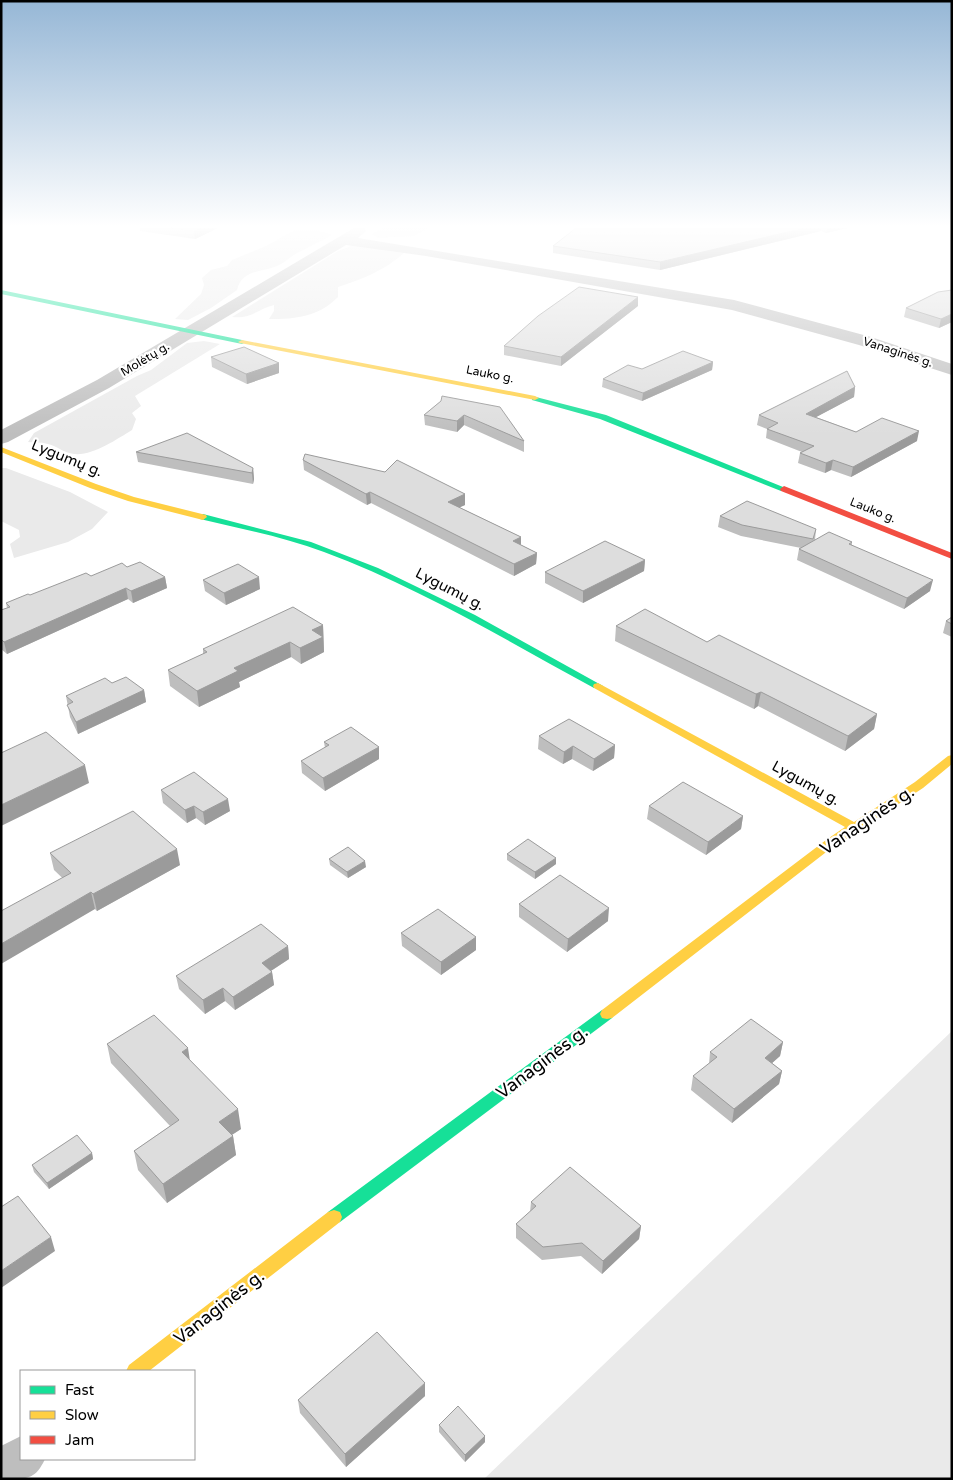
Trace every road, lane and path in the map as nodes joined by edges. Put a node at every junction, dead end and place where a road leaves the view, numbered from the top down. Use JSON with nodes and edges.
{"nodes":[{"id":1,"x":25,"y":297,"type":"edge"},
{"id":2,"x":247,"y":297,"type":"edge"},
{"id":3,"x":687,"y":297,"type":"edge"},
{"id":4,"x":191,"y":332,"type":"junction"},
{"id":5,"x":952,"y":370,"type":"edge"},
{"id":6,"x":1,"y":438,"type":"edge"},
{"id":7,"x":1,"y":449,"type":"edge"},
{"id":8,"x":952,"y":556,"type":"edge"},
{"id":9,"x":952,"y":758,"type":"edge"},
{"id":10,"x":856,"y":828,"type":"junction"},
{"id":11,"x":136,"y":1370,"type":"edge"},
{"id":12,"x":21,"y":1460,"type":"edge"},
{"id":13,"x":1,"y":1475,"type":"edge"}],
"edges":[{"from":1,"to":4,"type":"street","name":"Lauko g."},
{"from":2,"to":4,"type":"street","name":"Molėtų g."},
{"from":3,"to":5,"type":"street","name":"Vanaginės g."},
{"from":4,"to":6,"type":"street","name":"Molėtų g."},
{"from":4,"to":8,"type":"street","name":"Lauko g."},
{"from":7,"to":10,"type":"street","name":"Lygumų g."},
{"from":9,"to":10,"type":"street","name":"Vanaginės g."},
{"from":10,"to":11,"type":"street","name":"Vanaginės g."},
{"from":12,"to":13,"type":"street"}]}
